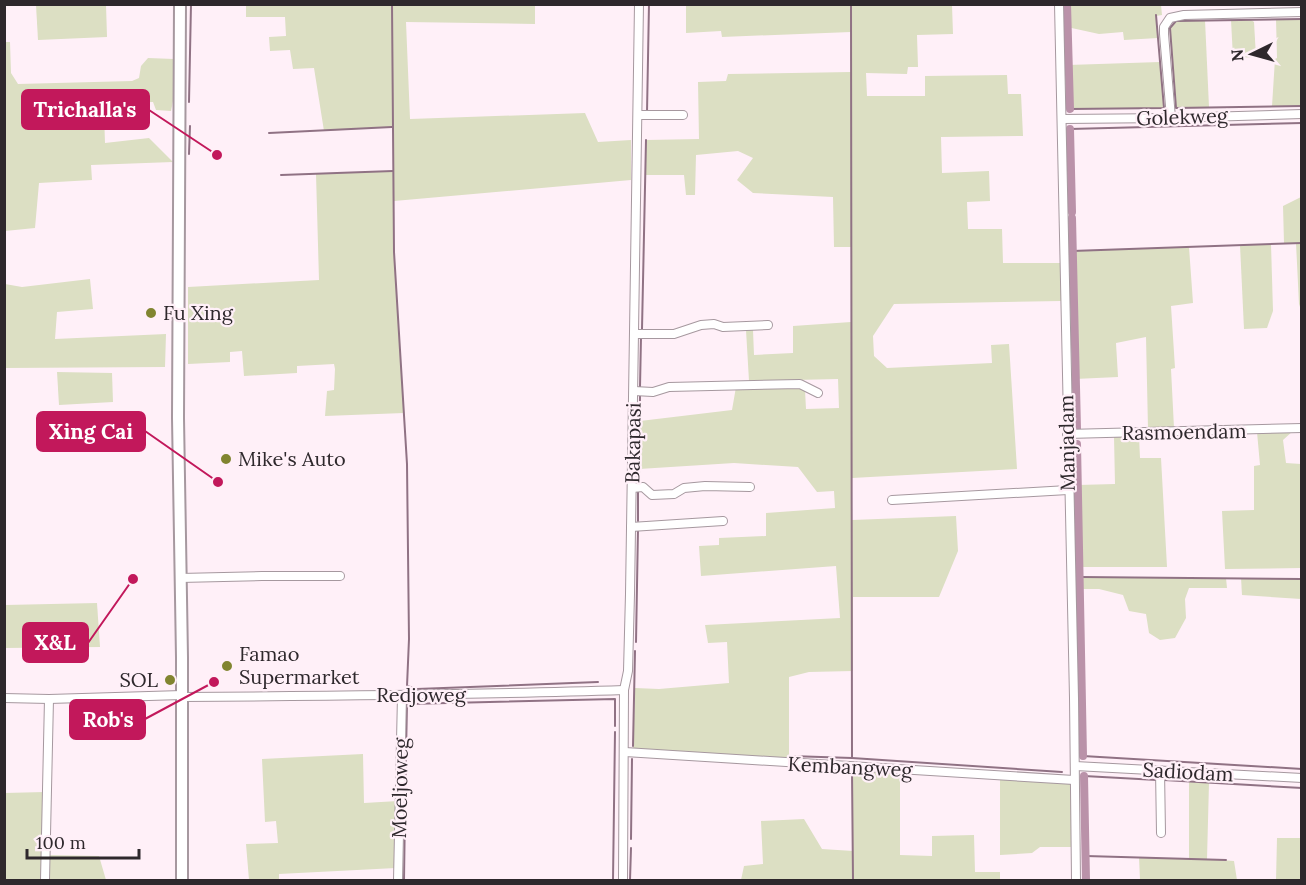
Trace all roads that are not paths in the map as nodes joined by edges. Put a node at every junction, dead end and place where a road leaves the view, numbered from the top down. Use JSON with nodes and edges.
{"nodes":[{"id":1,"x":180,"y":4,"type":"edge"},
{"id":2,"x":639,"y":4,"type":"edge"},
{"id":3,"x":1059,"y":4,"type":"edge"},
{"id":4,"x":1302,"y":12,"type":"edge"},
{"id":5,"x":1302,"y":114,"type":"edge"},
{"id":6,"x":638,"y":115,"type":"junction"},
{"id":7,"x":683,"y":116,"type":"dead end"},
{"id":8,"x":1171,"y":118,"type":"junction"},
{"id":9,"x":1062,"y":119,"type":"junction"},
{"id":10,"x":768,"y":325,"type":"dead end"},
{"id":11,"x":635,"y":334,"type":"junction"},
{"id":12,"x":634,"y":391,"type":"junction"},
{"id":13,"x":818,"y":393,"type":"dead end"},
{"id":14,"x":1302,"y":428,"type":"edge"},
{"id":15,"x":1067,"y":434,"type":"junction"},
{"id":16,"x":750,"y":487,"type":"dead end"},
{"id":17,"x":632,"y":488,"type":"junction"},
{"id":18,"x":1068,"y":490,"type":"junction"},
{"id":19,"x":892,"y":500,"type":"dead end"},
{"id":20,"x":723,"y":521,"type":"dead end"},
{"id":21,"x":631,"y":527,"type":"junction"},
{"id":22,"x":340,"y":576,"type":"dead end"},
{"id":23,"x":180,"y":578,"type":"junction"},
{"id":24,"x":624,"y":690,"type":"junction"},
{"id":25,"x":402,"y":695,"type":"junction"},
{"id":26,"x":182,"y":696,"type":"junction"},
{"id":27,"x":4,"y":698,"type":"edge"},
{"id":28,"x":49,"y":699,"type":"junction"},
{"id":29,"x":625,"y":752,"type":"junction"},
{"id":30,"x":1075,"y":766,"type":"junction"},
{"id":31,"x":1160,"y":770,"type":"junction"},
{"id":32,"x":1302,"y":778,"type":"edge"},
{"id":33,"x":1074,"y":780,"type":"junction"},
{"id":34,"x":1161,"y":834,"type":"dead end"},
{"id":35,"x":45,"y":880,"type":"edge"},
{"id":36,"x":182,"y":880,"type":"edge"},
{"id":37,"x":398,"y":880,"type":"edge"},
{"id":38,"x":623,"y":880,"type":"edge"},
{"id":39,"x":1076,"y":880,"type":"edge"}],
"edges":[{"from":1,"to":23,"type":"main road"},
{"from":2,"to":6,"type":"street","name":"Bakapasi"},
{"from":3,"to":9,"type":"street","name":"Manjadam"},
{"from":4,"to":8,"type":"street"},
{"from":5,"to":8,"type":"street","name":"Golekweg"},
{"from":6,"to":7,"type":"street"},
{"from":6,"to":11,"type":"street","name":"Bakapasi"},
{"from":8,"to":9,"type":"street","name":"Golekweg"},
{"from":9,"to":15,"type":"street","name":"Manjadam"},
{"from":10,"to":11,"type":"street"},
{"from":11,"to":12,"type":"street","name":"Bakapasi"},
{"from":12,"to":13,"type":"street"},
{"from":12,"to":17,"type":"street","name":"Bakapasi"},
{"from":14,"to":15,"type":"street","name":"Rasmoendam"},
{"from":15,"to":18,"type":"street","name":"Manjadam"},
{"from":16,"to":17,"type":"street"},
{"from":17,"to":21,"type":"street","name":"Bakapasi"},
{"from":18,"to":19,"type":"street"},
{"from":18,"to":30,"type":"street","name":"Manjadam"},
{"from":20,"to":21,"type":"street"},
{"from":21,"to":24,"type":"street","name":"Bakapasi"},
{"from":22,"to":23,"type":"street"},
{"from":23,"to":26,"type":"main road"},
{"from":24,"to":25,"type":"street","name":"Redjoweg"},
{"from":24,"to":29,"type":"street","name":"Bakapasi"},
{"from":25,"to":26,"type":"street","name":"Redjoweg"},
{"from":25,"to":37,"type":"street","name":"Moeljoweg"},
{"from":26,"to":28,"type":"street","name":"Redjoweg"},
{"from":26,"to":36,"type":"main road"},
{"from":27,"to":28,"type":"street","name":"Redjoweg"},
{"from":28,"to":35,"type":"street"},
{"from":29,"to":33,"type":"street","name":"Kembangweg"},
{"from":29,"to":38,"type":"street","name":"Bakapasi"},
{"from":30,"to":31,"type":"street","name":"Sadiodam"},
{"from":30,"to":33,"type":"street","name":"Manjadam"},
{"from":31,"to":32,"type":"street","name":"Sadiodam"},
{"from":31,"to":34,"type":"street"},
{"from":33,"to":39,"type":"street","name":"Manjadam"}]}
